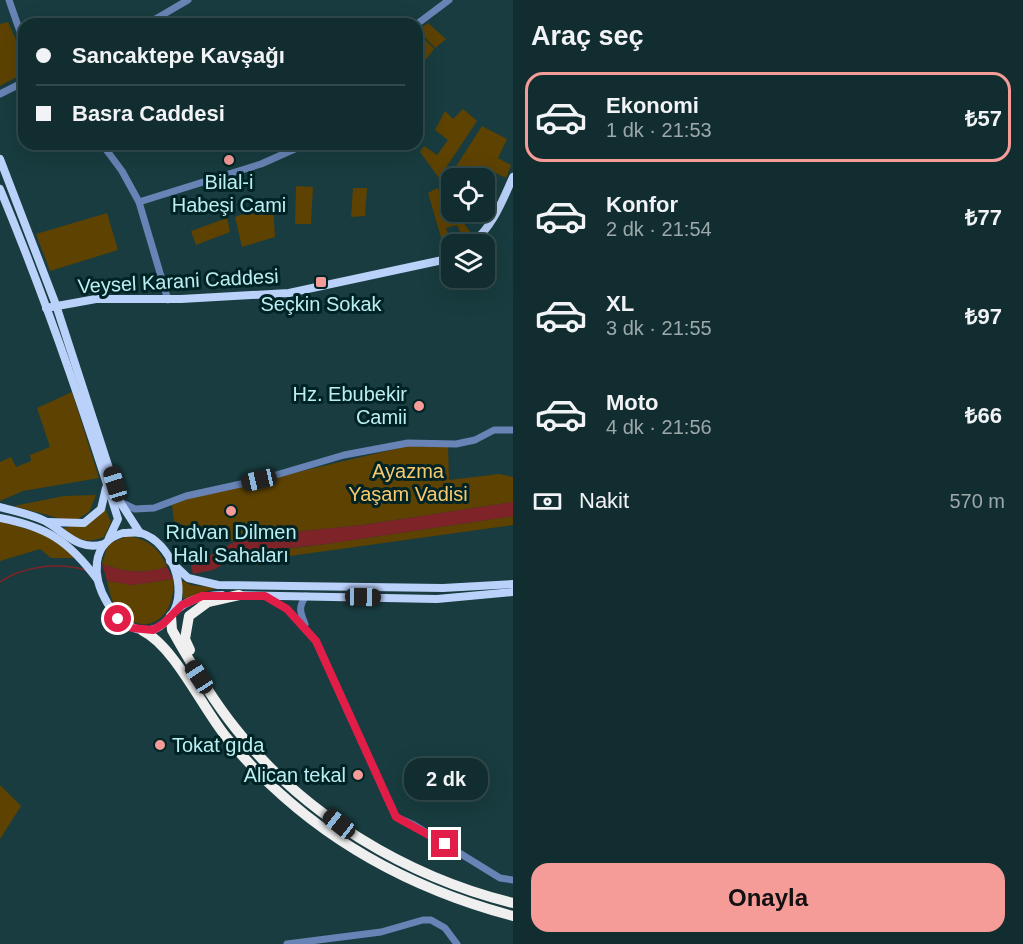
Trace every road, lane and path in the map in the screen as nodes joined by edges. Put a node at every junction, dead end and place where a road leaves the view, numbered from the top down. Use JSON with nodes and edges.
{"nodes":[{"id":1,"x":9,"y":0,"type":"edge"},
{"id":2,"x":188,"y":0,"type":"edge"},
{"id":3,"x":449,"y":0,"type":"edge"},
{"id":4,"x":157,"y":18,"type":"edge"},
{"id":5,"x":423,"y":20,"type":"edge"},
{"id":6,"x":18,"y":26,"type":"edge"},
{"id":7,"x":18,"y":85,"type":"edge"},
{"id":8,"x":0,"y":94,"type":"edge"},
{"id":9,"x":106,"y":150,"type":"edge"},
{"id":10,"x":292,"y":150,"type":"edge"},
{"id":11,"x":1,"y":160,"type":"edge"},
{"id":12,"x":513,"y":177,"type":"edge"},
{"id":13,"x":0,"y":189,"type":"edge"},
{"id":14,"x":139,"y":202,"type":"junction"},
{"id":15,"x":483,"y":234,"type":"edge"},
{"id":16,"x":441,"y":260,"type":"edge"},
{"id":17,"x":168,"y":300,"type":"junction"},
{"id":18,"x":56,"y":305,"type":"junction"},
{"id":19,"x":46,"y":308,"type":"junction"},
{"id":20,"x":513,"y":430,"type":"edge"},
{"id":21,"x":106,"y":482,"type":"junction"},
{"id":22,"x":120,"y":502,"type":"junction"},
{"id":23,"x":0,"y":507,"type":"edge"},
{"id":24,"x":0,"y":518,"type":"edge"},
{"id":25,"x":46,"y":522,"type":"junction"},
{"id":26,"x":140,"y":533,"type":"junction"},
{"id":27,"x":107,"y":541,"type":"junction"},
{"id":28,"x":170,"y":561,"type":"junction"},
{"id":29,"x":98,"y":579,"type":"junction"},
{"id":30,"x":513,"y":584,"type":"edge"},
{"id":31,"x":513,"y":592,"type":"edge"},
{"id":32,"x":239,"y":595,"type":"junction"},
{"id":33,"x":265,"y":596,"type":"junction"},
{"id":34,"x":306,"y":596,"type":"junction"},
{"id":35,"x":172,"y":614,"type":"junction"},
{"id":36,"x":306,"y":627,"type":"junction"},
{"id":37,"x":143,"y":631,"type":"junction"},
{"id":38,"x":220,"y":709,"type":"junction"},
{"id":39,"x":513,"y":880,"type":"edge"},
{"id":40,"x":513,"y":903,"type":"edge"},
{"id":41,"x":513,"y":916,"type":"edge"},
{"id":42,"x":287,"y":944,"type":"edge"},
{"id":43,"x":456,"y":944,"type":"edge"}],
"edges":[{"from":1,"to":6,"type":"street"},
{"from":2,"to":4,"type":"street"},
{"from":3,"to":5,"type":"street"},
{"from":7,"to":8,"type":"street"},
{"from":9,"to":14,"type":"street"},
{"from":10,"to":14,"type":"street"},
{"from":11,"to":18,"type":"main road"},
{"from":12,"to":15,"type":"main road"},
{"from":13,"to":19,"type":"main road"},
{"from":14,"to":17,"type":"street"},
{"from":16,"to":17,"type":"main road","name":"Veysel Karani Caddesi"},
{"from":17,"to":18,"type":"main road","name":"Veysel Karani Caddesi"},
{"from":18,"to":19,"type":"main road","name":"Veysel Karani Caddesi"},
{"from":18,"to":22,"type":"main road"},
{"from":19,"to":21,"type":"main road"},
{"from":20,"to":22,"type":"street"},
{"from":21,"to":25,"type":"main road"},
{"from":21,"to":27,"type":"main road"},
{"from":22,"to":26,"type":"main road"},
{"from":23,"to":25,"type":"main road"},
{"from":24,"to":29,"type":"main road"},
{"from":25,"to":27,"type":"main road"},
{"from":26,"to":27,"type":"main road"},
{"from":26,"to":28,"type":"main road"},
{"from":27,"to":29,"type":"main road"},
{"from":28,"to":30,"type":"main road"},
{"from":28,"to":35,"type":"main road"},
{"from":29,"to":37,"type":"main road"},
{"from":31,"to":34,"type":"main road"},
{"from":32,"to":33,"type":"main road"},
{"from":32,"to":35,"type":"main road"},
{"from":32,"to":38,"type":"highway"},
{"from":33,"to":34,"type":"main road"},
{"from":33,"to":36,"type":"street"},
{"from":34,"to":36,"type":"street"},
{"from":35,"to":37,"type":"main road"},
{"from":35,"to":38,"type":"highway"},
{"from":36,"to":39,"type":"street"},
{"from":37,"to":41,"type":"highway"},
{"from":38,"to":40,"type":"highway"},
{"from":42,"to":43,"type":"street"}]}
